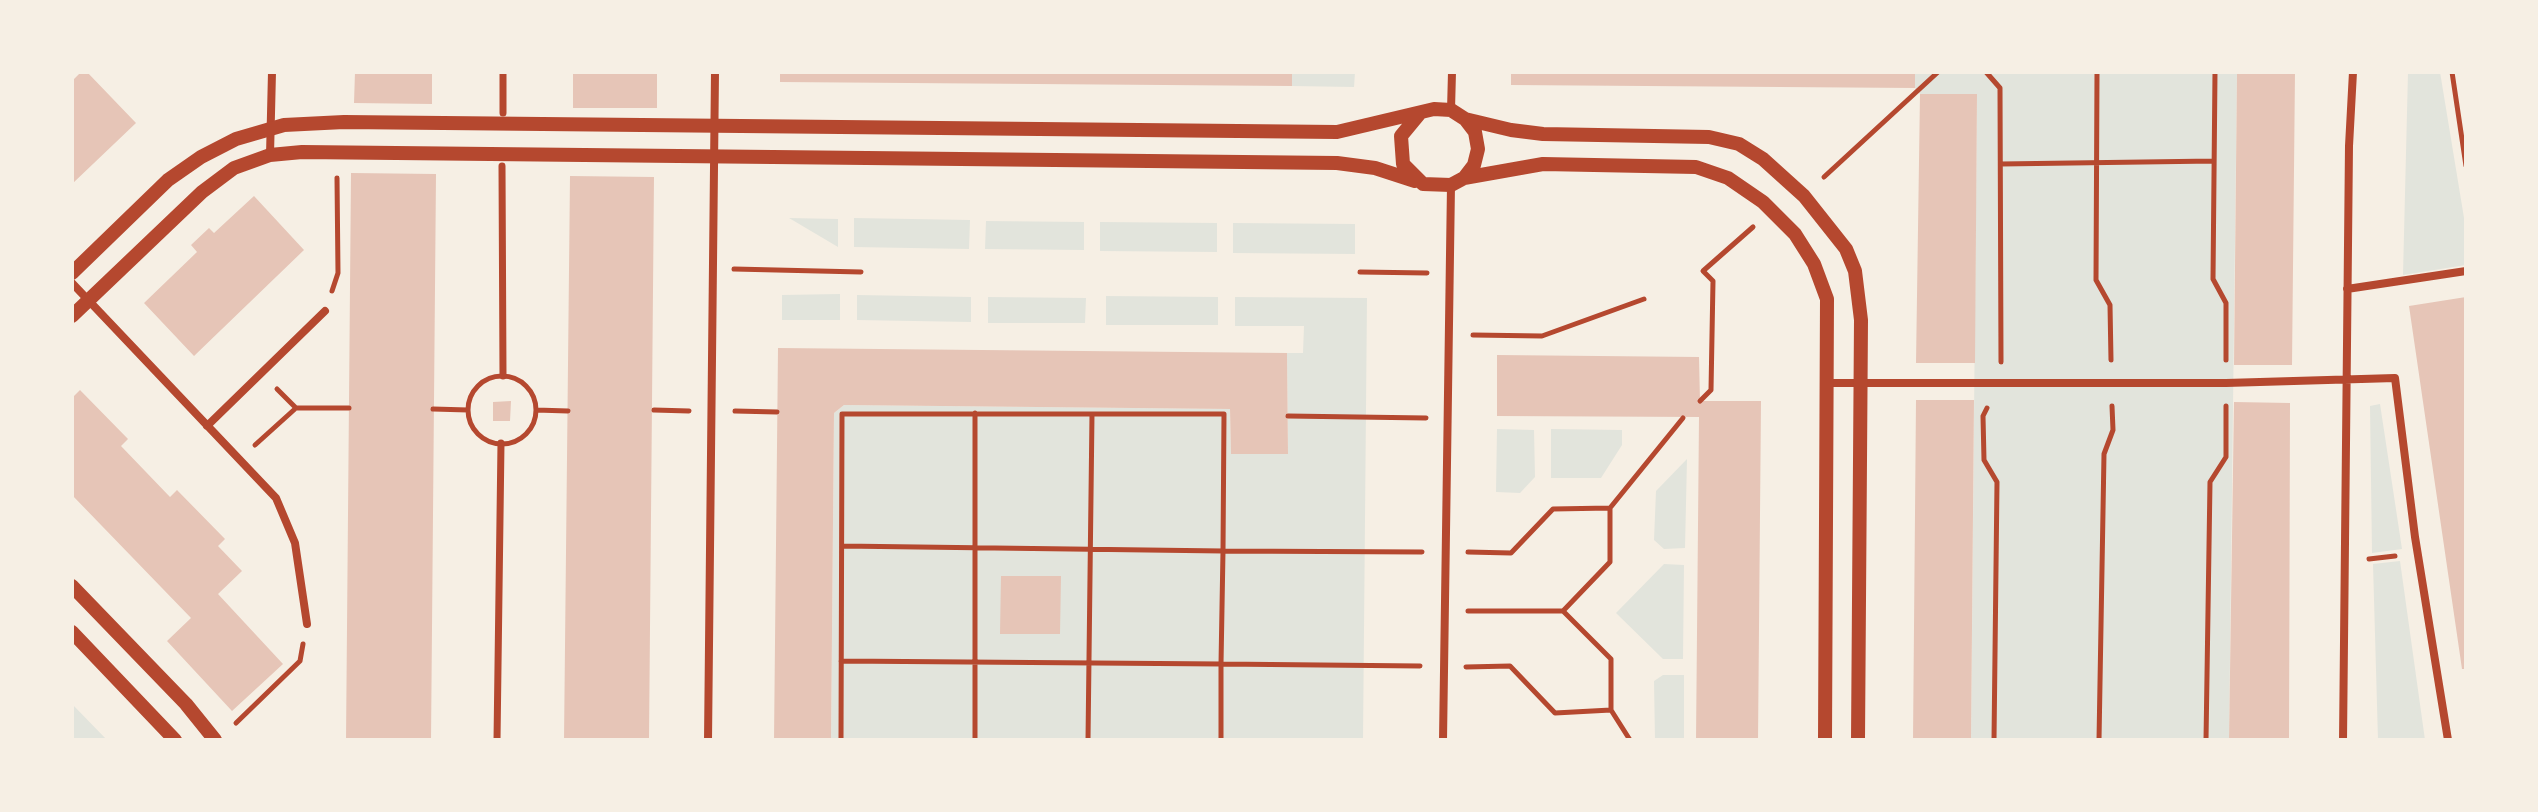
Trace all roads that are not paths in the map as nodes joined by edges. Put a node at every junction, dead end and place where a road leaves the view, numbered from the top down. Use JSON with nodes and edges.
{"nodes":[{"id":1,"x":272,"y":72,"type":"edge"},
{"id":2,"x":503,"y":72,"type":"edge"},
{"id":3,"x":715,"y":72,"type":"edge"},
{"id":4,"x":1452,"y":72,"type":"edge"},
{"id":5,"x":2353,"y":72,"type":"edge"},
{"id":6,"x":1451,"y":110,"type":"junction"},
{"id":7,"x":503,"y":113,"type":"dead end"},
{"id":8,"x":1420,"y":113,"type":"junction"},
{"id":9,"x":1465,"y":119,"type":"junction"},
{"id":10,"x":714,"y":126,"type":"junction"},
{"id":11,"x":270,"y":128,"type":"junction"},
{"id":12,"x":270,"y":155,"type":"junction"},
{"id":13,"x":714,"y":157,"type":"junction"},
{"id":14,"x":502,"y":166,"type":"dead end"},
{"id":15,"x":1458,"y":182,"type":"junction"},
{"id":16,"x":1423,"y":184,"type":"junction"},
{"id":17,"x":2466,"y":271,"type":"edge"},
{"id":18,"x":72,"y":273,"type":"edge"},
{"id":19,"x":72,"y":283,"type":"edge"},
{"id":20,"x":2347,"y":289,"type":"junction"},
{"id":21,"x":88,"y":301,"type":"junction"},
{"id":22,"x":325,"y":311,"type":"road end"},
{"id":23,"x":72,"y":316,"type":"edge"},
{"id":24,"x":503,"y":376,"type":"road end"},
{"id":25,"x":2346,"y":381,"type":"junction"},
{"id":26,"x":1826,"y":383,"type":"junction"},
{"id":27,"x":1861,"y":383,"type":"junction"},
{"id":28,"x":207,"y":426,"type":"junction"},
{"id":29,"x":501,"y":443,"type":"road end"},
{"id":30,"x":72,"y":586,"type":"edge"},
{"id":31,"x":307,"y":624,"type":"road end"},
{"id":32,"x":72,"y":632,"type":"edge"},
{"id":33,"x":175,"y":740,"type":"edge"},
{"id":34,"x":215,"y":740,"type":"edge"},
{"id":35,"x":497,"y":740,"type":"edge"},
{"id":36,"x":708,"y":740,"type":"edge"},
{"id":37,"x":1443,"y":740,"type":"edge"},
{"id":38,"x":1825,"y":740,"type":"edge"},
{"id":39,"x":1858,"y":740,"type":"edge"},
{"id":40,"x":2343,"y":740,"type":"edge"},
{"id":41,"x":2448,"y":740,"type":"edge"}],
"edges":[{"from":1,"to":11,"type":"street"},
{"from":2,"to":7,"type":"street"},
{"from":3,"to":10,"type":"street"},
{"from":4,"to":6,"type":"street"},
{"from":5,"to":20,"type":"street"},
{"from":6,"to":8,"type":"street"},
{"from":6,"to":9,"type":"street"},
{"from":8,"to":10,"type":"street"},
{"from":8,"to":16,"type":"street"},
{"from":9,"to":15,"type":"street"},
{"from":9,"to":27,"type":"street"},
{"from":10,"to":11,"type":"street"},
{"from":10,"to":13,"type":"street"},
{"from":11,"to":12,"type":"street"},
{"from":11,"to":18,"type":"street"},
{"from":12,"to":13,"type":"street"},
{"from":12,"to":21,"type":"street"},
{"from":13,"to":16,"type":"street"},
{"from":13,"to":36,"type":"street"},
{"from":14,"to":24,"type":"street"},
{"from":15,"to":16,"type":"street"},
{"from":15,"to":26,"type":"street"},
{"from":15,"to":37,"type":"street"},
{"from":17,"to":20,"type":"street"},
{"from":19,"to":21,"type":"street"},
{"from":20,"to":25,"type":"street"},
{"from":21,"to":23,"type":"street"},
{"from":21,"to":28,"type":"street"},
{"from":22,"to":28,"type":"street"},
{"from":25,"to":27,"type":"street"},
{"from":25,"to":40,"type":"street"},
{"from":25,"to":41,"type":"street"},
{"from":26,"to":27,"type":"street"},
{"from":26,"to":38,"type":"street"},
{"from":27,"to":39,"type":"street"},
{"from":28,"to":31,"type":"street"},
{"from":29,"to":35,"type":"street"},
{"from":30,"to":34,"type":"street"},
{"from":32,"to":33,"type":"street"}]}
